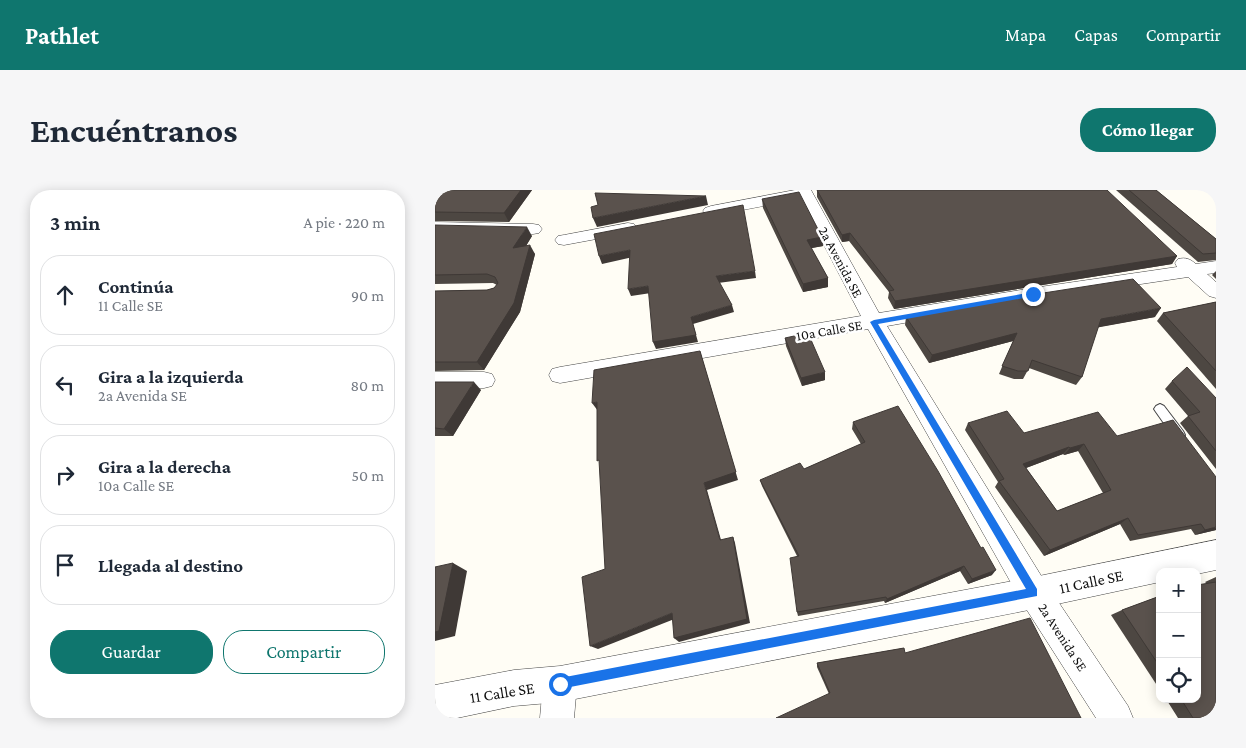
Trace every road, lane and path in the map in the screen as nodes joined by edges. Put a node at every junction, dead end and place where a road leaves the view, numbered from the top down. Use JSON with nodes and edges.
{"nodes":[{"id":1,"x":809,"y":191,"type":"edge"},
{"id":2,"x":699,"y":214,"type":"edge"},
{"id":3,"x":641,"y":225,"type":"edge"},
{"id":4,"x":435,"y":227,"type":"edge"},
{"id":5,"x":533,"y":229,"type":"dead end"},
{"id":6,"x":564,"y":240,"type":"dead end"},
{"id":7,"x":1171,"y":250,"type":"edge"},
{"id":8,"x":1216,"y":267,"type":"edge"},
{"id":9,"x":1192,"y":270,"type":"junction"},
{"id":10,"x":1216,"y":292,"type":"edge"},
{"id":11,"x":874,"y":322,"type":"junction"},
{"id":12,"x":560,"y":375,"type":"dead end"},
{"id":13,"x":435,"y":380,"type":"edge"},
{"id":14,"x":484,"y":380,"type":"dead end"},
{"id":15,"x":1160,"y":409,"type":"dead end"},
{"id":16,"x":1187,"y":446,"type":"edge"},
{"id":17,"x":1216,"y":555,"type":"edge"},
{"id":18,"x":1034,"y":593,"type":"junction"},
{"id":19,"x":560,"y":684,"type":"junction"},
{"id":20,"x":435,"y":704,"type":"edge"},
{"id":21,"x":557,"y":718,"type":"edge"},
{"id":22,"x":1116,"y":718,"type":"edge"}],
"edges":[{"from":1,"to":2,"type":"street"},
{"from":1,"to":11,"type":"street","name":"2a Avenida SE"},
{"from":3,"to":6,"type":"street"},
{"from":4,"to":5,"type":"street"},
{"from":7,"to":9,"type":"street"},
{"from":8,"to":9,"type":"street","name":"10a Calle SE"},
{"from":9,"to":10,"type":"street"},
{"from":9,"to":11,"type":"street","name":"10a Calle SE"},
{"from":11,"to":12,"type":"street","name":"10a Calle SE"},
{"from":11,"to":18,"type":"street","name":"2a Avenida SE"},
{"from":13,"to":14,"type":"street"},
{"from":15,"to":16,"type":"lane"},
{"from":17,"to":18,"type":"street","name":"11 Calle SE"},
{"from":18,"to":19,"type":"street","name":"11 Calle SE"},
{"from":18,"to":22,"type":"street","name":"2a Avenida SE"},
{"from":19,"to":20,"type":"street","name":"11 Calle SE"},
{"from":19,"to":21,"type":"street"}]}
